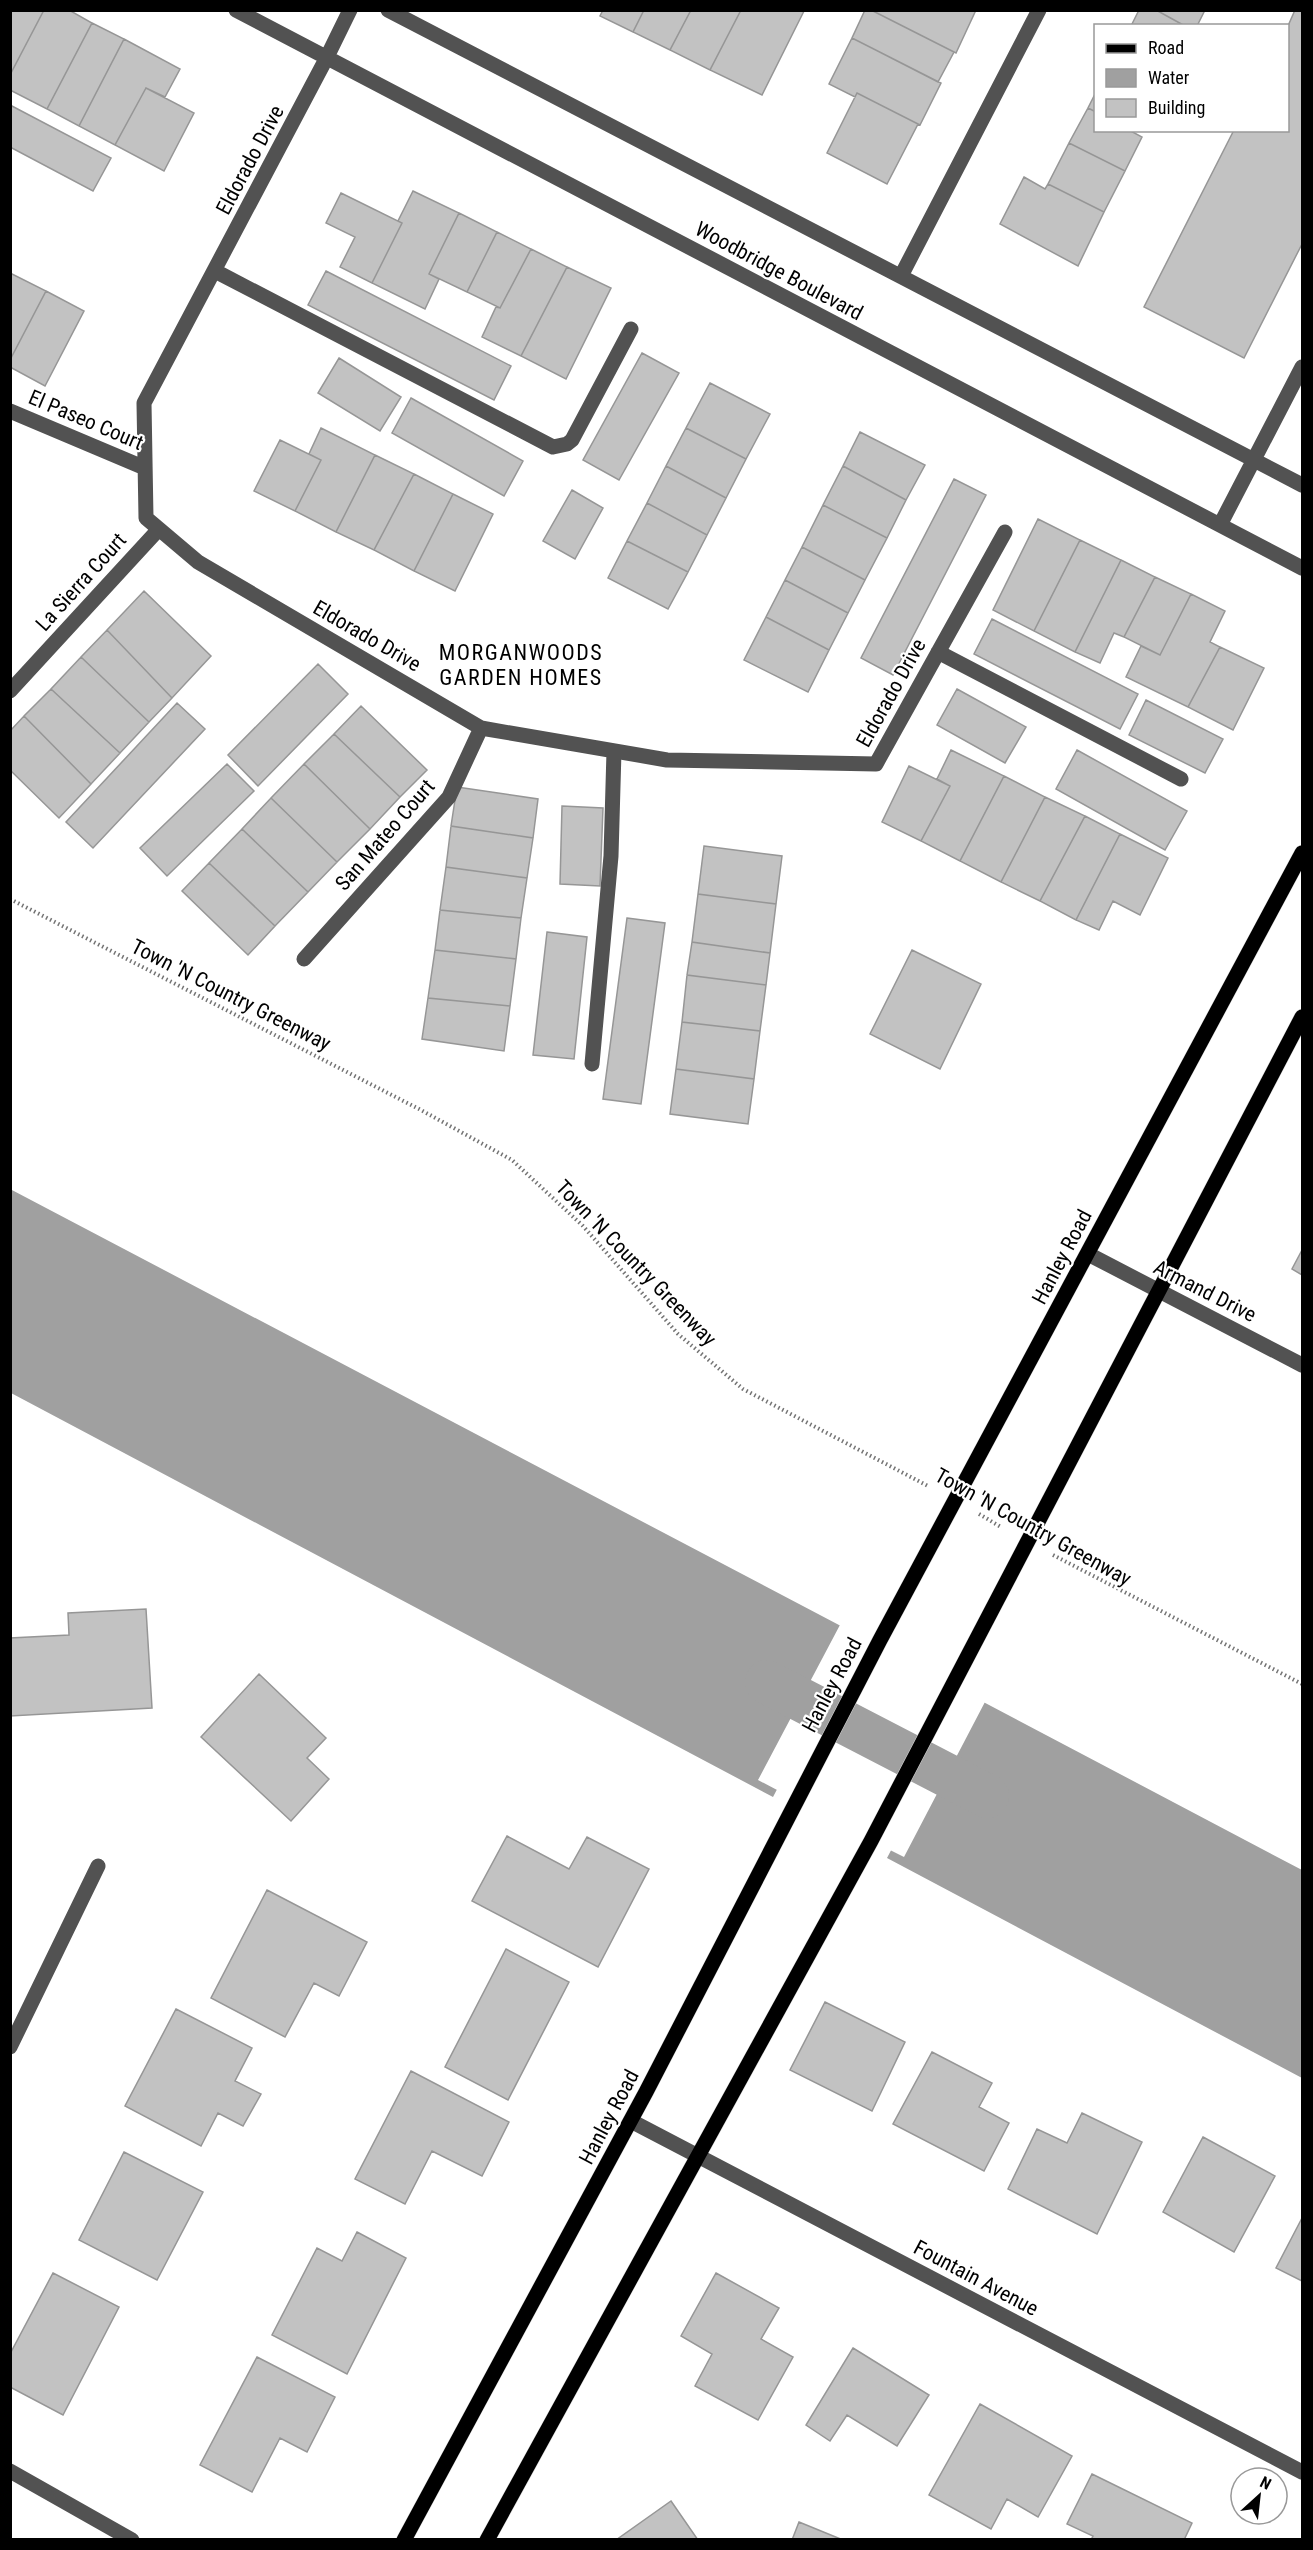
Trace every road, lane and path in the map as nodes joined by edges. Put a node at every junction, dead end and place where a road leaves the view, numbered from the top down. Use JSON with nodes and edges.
{"nodes":[{"id":1,"x":236,"y":10,"type":"edge"},
{"id":2,"x":350,"y":10,"type":"edge"},
{"id":3,"x":388,"y":10,"type":"edge"},
{"id":4,"x":1039,"y":10,"type":"edge"},
{"id":5,"x":327,"y":59,"type":"junction"},
{"id":6,"x":215,"y":271,"type":"junction"},
{"id":7,"x":901,"y":276,"type":"junction"},
{"id":8,"x":631,"y":329,"type":"dead end"},
{"id":9,"x":1302,"y":367,"type":"edge"},
{"id":10,"x":10,"y":411,"type":"edge"},
{"id":11,"x":1255,"y":460,"type":"junction"},
{"id":12,"x":145,"y":468,"type":"junction"},
{"id":13,"x":1302,"y":485,"type":"edge"},
{"id":14,"x":1220,"y":525,"type":"junction"},
{"id":15,"x":159,"y":529,"type":"junction"},
{"id":16,"x":1005,"y":532,"type":"dead end"},
{"id":17,"x":1302,"y":568,"type":"edge"},
{"id":18,"x":938,"y":652,"type":"junction"},
{"id":19,"x":10,"y":691,"type":"edge"},
{"id":20,"x":481,"y":728,"type":"junction"},
{"id":21,"x":614,"y":751,"type":"junction"},
{"id":22,"x":1181,"y":779,"type":"dead end"},
{"id":23,"x":1302,"y":853,"type":"edge"},
{"id":24,"x":10,"y":899,"type":"edge"},
{"id":25,"x":304,"y":959,"type":"dead end"},
{"id":26,"x":1302,"y":1017,"type":"edge"},
{"id":27,"x":592,"y":1064,"type":"dead end"},
{"id":28,"x":1088,"y":1254,"type":"junction"},
{"id":29,"x":1160,"y":1291,"type":"junction"},
{"id":30,"x":1302,"y":1365,"type":"edge"},
{"id":31,"x":955,"y":1501,"type":"junction"},
{"id":32,"x":1027,"y":1541,"type":"junction"},
{"id":33,"x":1302,"y":1684,"type":"edge"},
{"id":34,"x":98,"y":1866,"type":"dead end"},
{"id":35,"x":10,"y":2047,"type":"edge"},
{"id":36,"x":630,"y":2121,"type":"junction"},
{"id":37,"x":697,"y":2156,"type":"junction"},
{"id":38,"x":10,"y":2471,"type":"edge"},
{"id":39,"x":1302,"y":2472,"type":"edge"},
{"id":40,"x":132,"y":2540,"type":"edge"},
{"id":41,"x":404,"y":2540,"type":"edge"},
{"id":42,"x":487,"y":2540,"type":"edge"}],
"edges":[{"from":1,"to":5,"type":"street","name":"Woodbridge Boulevard"},
{"from":2,"to":5,"type":"street","name":"Eldorado Drive"},
{"from":3,"to":7,"type":"street"},
{"from":4,"to":7,"type":"street"},
{"from":5,"to":6,"type":"street","name":"Eldorado Drive"},
{"from":5,"to":14,"type":"street","name":"Woodbridge Boulevard"},
{"from":6,"to":8,"type":"street"},
{"from":6,"to":12,"type":"street","name":"Eldorado Drive"},
{"from":7,"to":11,"type":"street"},
{"from":9,"to":11,"type":"street"},
{"from":10,"to":12,"type":"street","name":"El Paseo Court"},
{"from":11,"to":13,"type":"street"},
{"from":11,"to":14,"type":"street"},
{"from":12,"to":15,"type":"street","name":"Eldorado Drive"},
{"from":14,"to":17,"type":"street","name":"Woodbridge Boulevard"},
{"from":15,"to":19,"type":"street","name":"La Sierra Court"},
{"from":15,"to":20,"type":"street","name":"Eldorado Drive"},
{"from":16,"to":18,"type":"street","name":"Eldorado Drive"},
{"from":18,"to":21,"type":"street","name":"Eldorado Drive"},
{"from":18,"to":22,"type":"street"},
{"from":20,"to":21,"type":"street","name":"Eldorado Drive"},
{"from":20,"to":25,"type":"street","name":"San Mateo Court"},
{"from":21,"to":27,"type":"street"},
{"from":23,"to":28,"type":"main road","name":"Hanley Road"},
{"from":24,"to":31,"type":"path","name":"Town 'N Country Greenway"},
{"from":26,"to":29,"type":"main road"},
{"from":28,"to":29,"type":"street","name":"Armand Drive"},
{"from":28,"to":31,"type":"main road","name":"Hanley Road"},
{"from":29,"to":30,"type":"street","name":"Armand Drive"},
{"from":29,"to":32,"type":"main road"},
{"from":31,"to":32,"type":"path","name":"Town 'N Country Greenway"},
{"from":31,"to":36,"type":"main road","name":"Hanley Road"},
{"from":32,"to":33,"type":"path","name":"Town 'N Country Greenway"},
{"from":32,"to":37,"type":"main road"},
{"from":34,"to":35,"type":"street"},
{"from":36,"to":37,"type":"street","name":"Fountain Avenue"},
{"from":36,"to":41,"type":"main road","name":"Hanley Road"},
{"from":37,"to":39,"type":"street","name":"Fountain Avenue"},
{"from":37,"to":42,"type":"main road"},
{"from":38,"to":40,"type":"street"}]}
